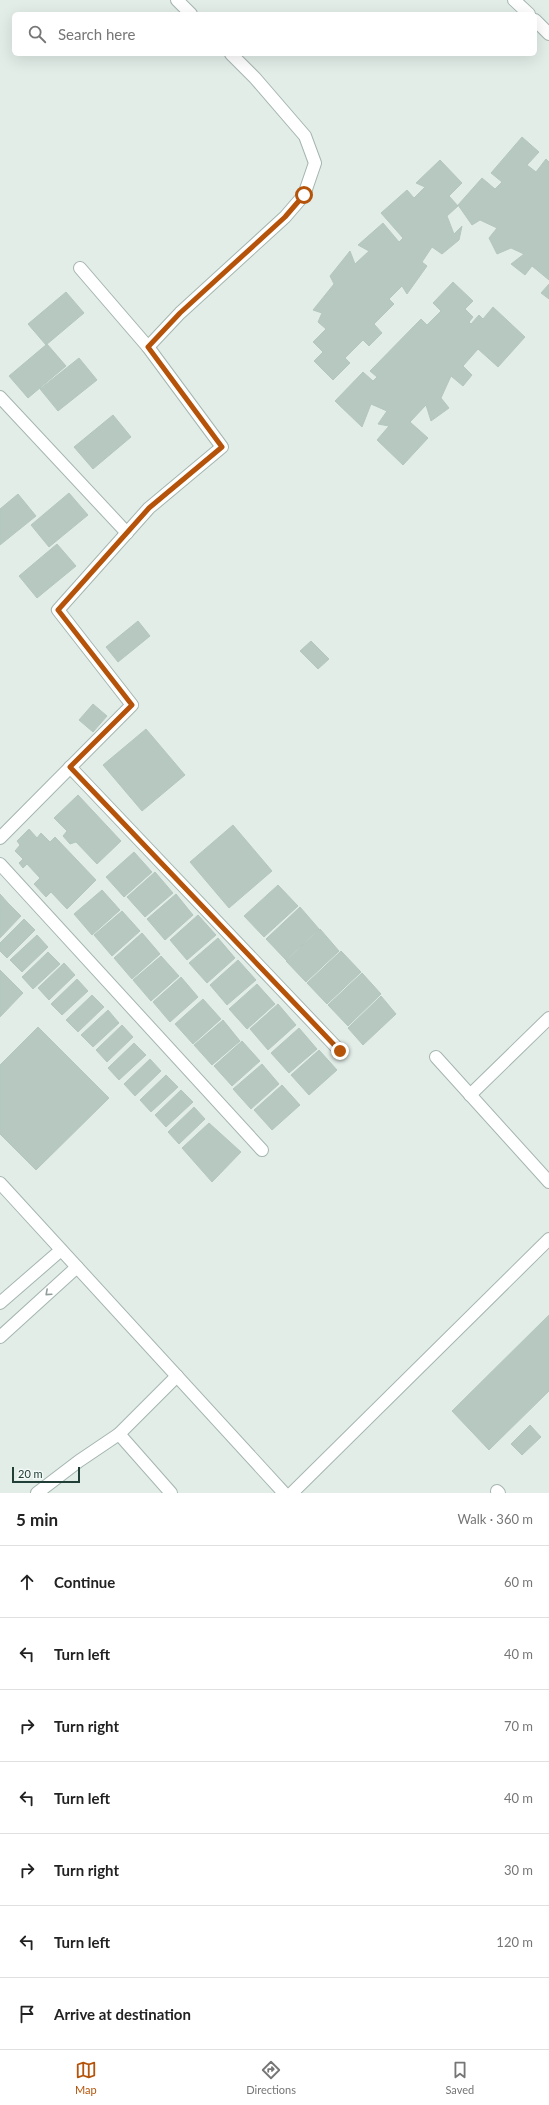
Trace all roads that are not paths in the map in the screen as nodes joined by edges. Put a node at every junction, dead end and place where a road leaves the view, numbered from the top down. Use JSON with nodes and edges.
{"nodes":[{"id":1,"x":176,"y":0,"type":"edge"},
{"id":2,"x":514,"y":0,"type":"edge"},
{"id":3,"x":189,"y":12,"type":"edge"},
{"id":4,"x":527,"y":12,"type":"edge"},
{"id":5,"x":537,"y":22,"type":"edge"},
{"id":6,"x":549,"y":34,"type":"edge"},
{"id":7,"x":233,"y":56,"type":"edge"},
{"id":8,"x":80,"y":268,"type":"dead end"},
{"id":9,"x":148,"y":347,"type":"junction"},
{"id":10,"x":0,"y":397,"type":"edge"},
{"id":11,"x":127,"y":533,"type":"junction"},
{"id":12,"x":70,"y":767,"type":"junction"},
{"id":13,"x":0,"y":838,"type":"edge"},
{"id":14,"x":0,"y":864,"type":"edge"},
{"id":15,"x":549,"y":1018,"type":"edge"},
{"id":16,"x":340,"y":1051,"type":"dead end"},
{"id":17,"x":436,"y":1056,"type":"dead end"},
{"id":18,"x":470,"y":1095,"type":"junction"},
{"id":19,"x":262,"y":1150,"type":"dead end"},
{"id":20,"x":549,"y":1182,"type":"edge"},
{"id":21,"x":0,"y":1183,"type":"edge"},
{"id":22,"x":549,"y":1239,"type":"edge"},
{"id":23,"x":61,"y":1250,"type":"junction"},
{"id":24,"x":77,"y":1267,"type":"junction"},
{"id":25,"x":0,"y":1303,"type":"edge"},
{"id":26,"x":0,"y":1337,"type":"edge"},
{"id":27,"x":177,"y":1376,"type":"junction"},
{"id":28,"x":119,"y":1434,"type":"junction"},
{"id":29,"x":37,"y":1493,"type":"edge"},
{"id":30,"x":171,"y":1493,"type":"edge"},
{"id":31,"x":284,"y":1493,"type":"edge"},
{"id":32,"x":292,"y":1493,"type":"edge"}],
"edges":[{"from":1,"to":3,"type":"street"},
{"from":2,"to":4,"type":"street"},
{"from":5,"to":6,"type":"street"},
{"from":7,"to":9,"type":"street"},
{"from":8,"to":9,"type":"street"},
{"from":9,"to":11,"type":"street"},
{"from":10,"to":11,"type":"street"},
{"from":11,"to":12,"type":"street"},
{"from":12,"to":13,"type":"street"},
{"from":12,"to":16,"type":"street"},
{"from":14,"to":19,"type":"street"},
{"from":15,"to":18,"type":"street"},
{"from":17,"to":18,"type":"street"},
{"from":18,"to":20,"type":"street"},
{"from":21,"to":23,"type":"street"},
{"from":22,"to":32,"type":"street"},
{"from":23,"to":24,"type":"street"},
{"from":23,"to":25,"type":"street"},
{"from":24,"to":26,"type":"street","one_way":true},
{"from":24,"to":27,"type":"street"},
{"from":27,"to":28,"type":"street"},
{"from":27,"to":31,"type":"street"},
{"from":28,"to":29,"type":"street"},
{"from":28,"to":30,"type":"street"}]}
